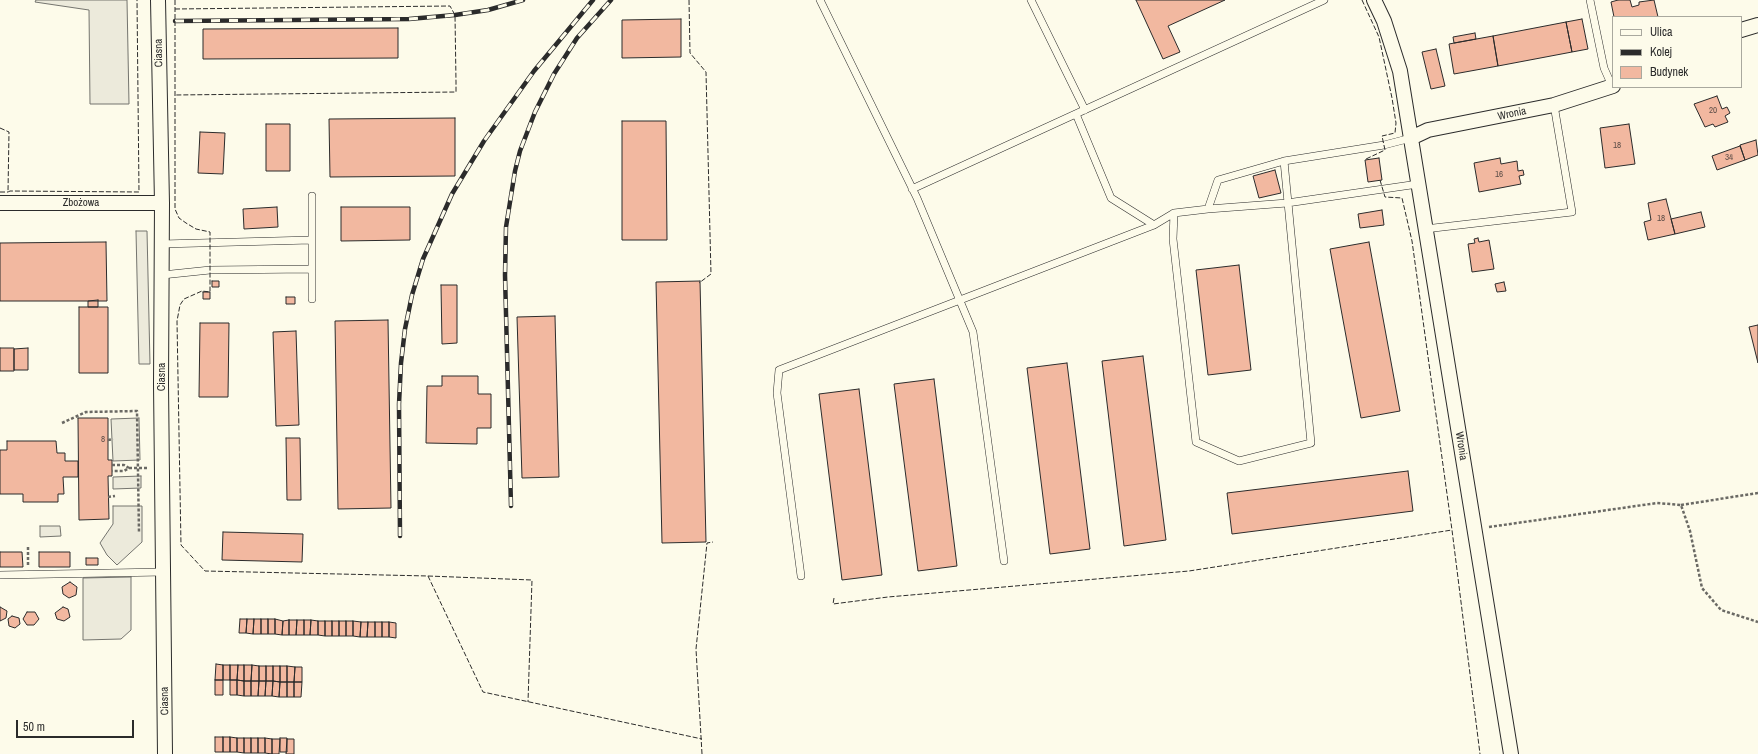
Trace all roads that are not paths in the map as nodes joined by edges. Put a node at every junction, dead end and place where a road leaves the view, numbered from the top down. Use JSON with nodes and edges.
{"nodes":[{"id":1,"x":158,"y":0,"type":"edge"},
{"id":2,"x":820,"y":0,"type":"edge"},
{"id":3,"x":1031,"y":0,"type":"edge"},
{"id":4,"x":1324,"y":0,"type":"edge"},
{"id":5,"x":1374,"y":0,"type":"edge"},
{"id":6,"x":1590,"y":0,"type":"edge"},
{"id":7,"x":1758,"y":25,"type":"edge"},
{"id":8,"x":1742,"y":30,"type":"edge"},
{"id":9,"x":1612,"y":86,"type":"edge"},
{"id":10,"x":1554,"y":105,"type":"junction"},
{"id":11,"x":1084,"y":110,"type":"junction"},
{"id":12,"x":1076,"y":114,"type":"junction"},
{"id":13,"x":1411,"y":138,"type":"junction"},
{"id":14,"x":1284,"y":161,"type":"junction"},
{"id":15,"x":1418,"y":184,"type":"junction"},
{"id":16,"x":912,"y":189,"type":"junction"},
{"id":17,"x":312,"y":196,"type":"dead end"},
{"id":18,"x":0,"y":203,"type":"edge"},
{"id":19,"x":162,"y":203,"type":"junction"},
{"id":20,"x":1287,"y":204,"type":"junction"},
{"id":21,"x":1208,"y":208,"type":"junction"},
{"id":22,"x":1174,"y":214,"type":"junction"},
{"id":23,"x":1154,"y":225,"type":"junction"},
{"id":24,"x":1425,"y":229,"type":"junction"},
{"id":25,"x":311,"y":240,"type":"junction"},
{"id":26,"x":162,"y":244,"type":"junction"},
{"id":27,"x":312,"y":268,"type":"junction"},
{"id":28,"x":162,"y":275,"type":"junction"},
{"id":29,"x":312,"y":298,"type":"dead end"},
{"id":30,"x":961,"y":299,"type":"junction"},
{"id":31,"x":1004,"y":561,"type":"dead end"},
{"id":32,"x":163,"y":572,"type":"junction"},
{"id":33,"x":0,"y":575,"type":"edge"},
{"id":34,"x":801,"y":576,"type":"dead end"},
{"id":35,"x":165,"y":754,"type":"edge"},
{"id":36,"x":1511,"y":754,"type":"edge"}],
"edges":[{"from":1,"to":19,"type":"street","name":"Ciasna"},
{"from":2,"to":16,"type":"lane"},
{"from":3,"to":11,"type":"lane"},
{"from":4,"to":11,"type":"lane"},
{"from":5,"to":13,"type":"street","name":"Wronia"},
{"from":6,"to":9,"type":"lane"},
{"from":7,"to":8,"type":"street"},
{"from":9,"to":10,"type":"street","name":"Wronia"},
{"from":10,"to":13,"type":"street","name":"Wronia"},
{"from":10,"to":24,"type":"lane"},
{"from":11,"to":12,"type":"lane"},
{"from":12,"to":16,"type":"lane"},
{"from":12,"to":23,"type":"lane"},
{"from":13,"to":14,"type":"lane"},
{"from":13,"to":15,"type":"street","name":"Wronia"},
{"from":14,"to":20,"type":"lane"},
{"from":14,"to":21,"type":"lane"},
{"from":15,"to":20,"type":"lane"},
{"from":15,"to":24,"type":"street","name":"Wronia"},
{"from":16,"to":30,"type":"lane"},
{"from":17,"to":25,"type":"lane"},
{"from":18,"to":19,"type":"street","name":"Zbożowa"},
{"from":19,"to":26,"type":"street","name":"Ciasna"},
{"from":20,"to":21,"type":"lane"},
{"from":20,"to":22,"type":"lane"},
{"from":21,"to":22,"type":"lane"},
{"from":22,"to":23,"type":"lane"},
{"from":23,"to":30,"type":"lane"},
{"from":24,"to":36,"type":"street","name":"Wronia"},
{"from":25,"to":26,"type":"lane"},
{"from":25,"to":27,"type":"lane"},
{"from":26,"to":28,"type":"street","name":"Ciasna"},
{"from":27,"to":28,"type":"lane"},
{"from":27,"to":29,"type":"lane"},
{"from":28,"to":32,"type":"street","name":"Ciasna"},
{"from":30,"to":31,"type":"lane"},
{"from":30,"to":34,"type":"lane"},
{"from":32,"to":33,"type":"lane"},
{"from":32,"to":35,"type":"street","name":"Ciasna"}]}
